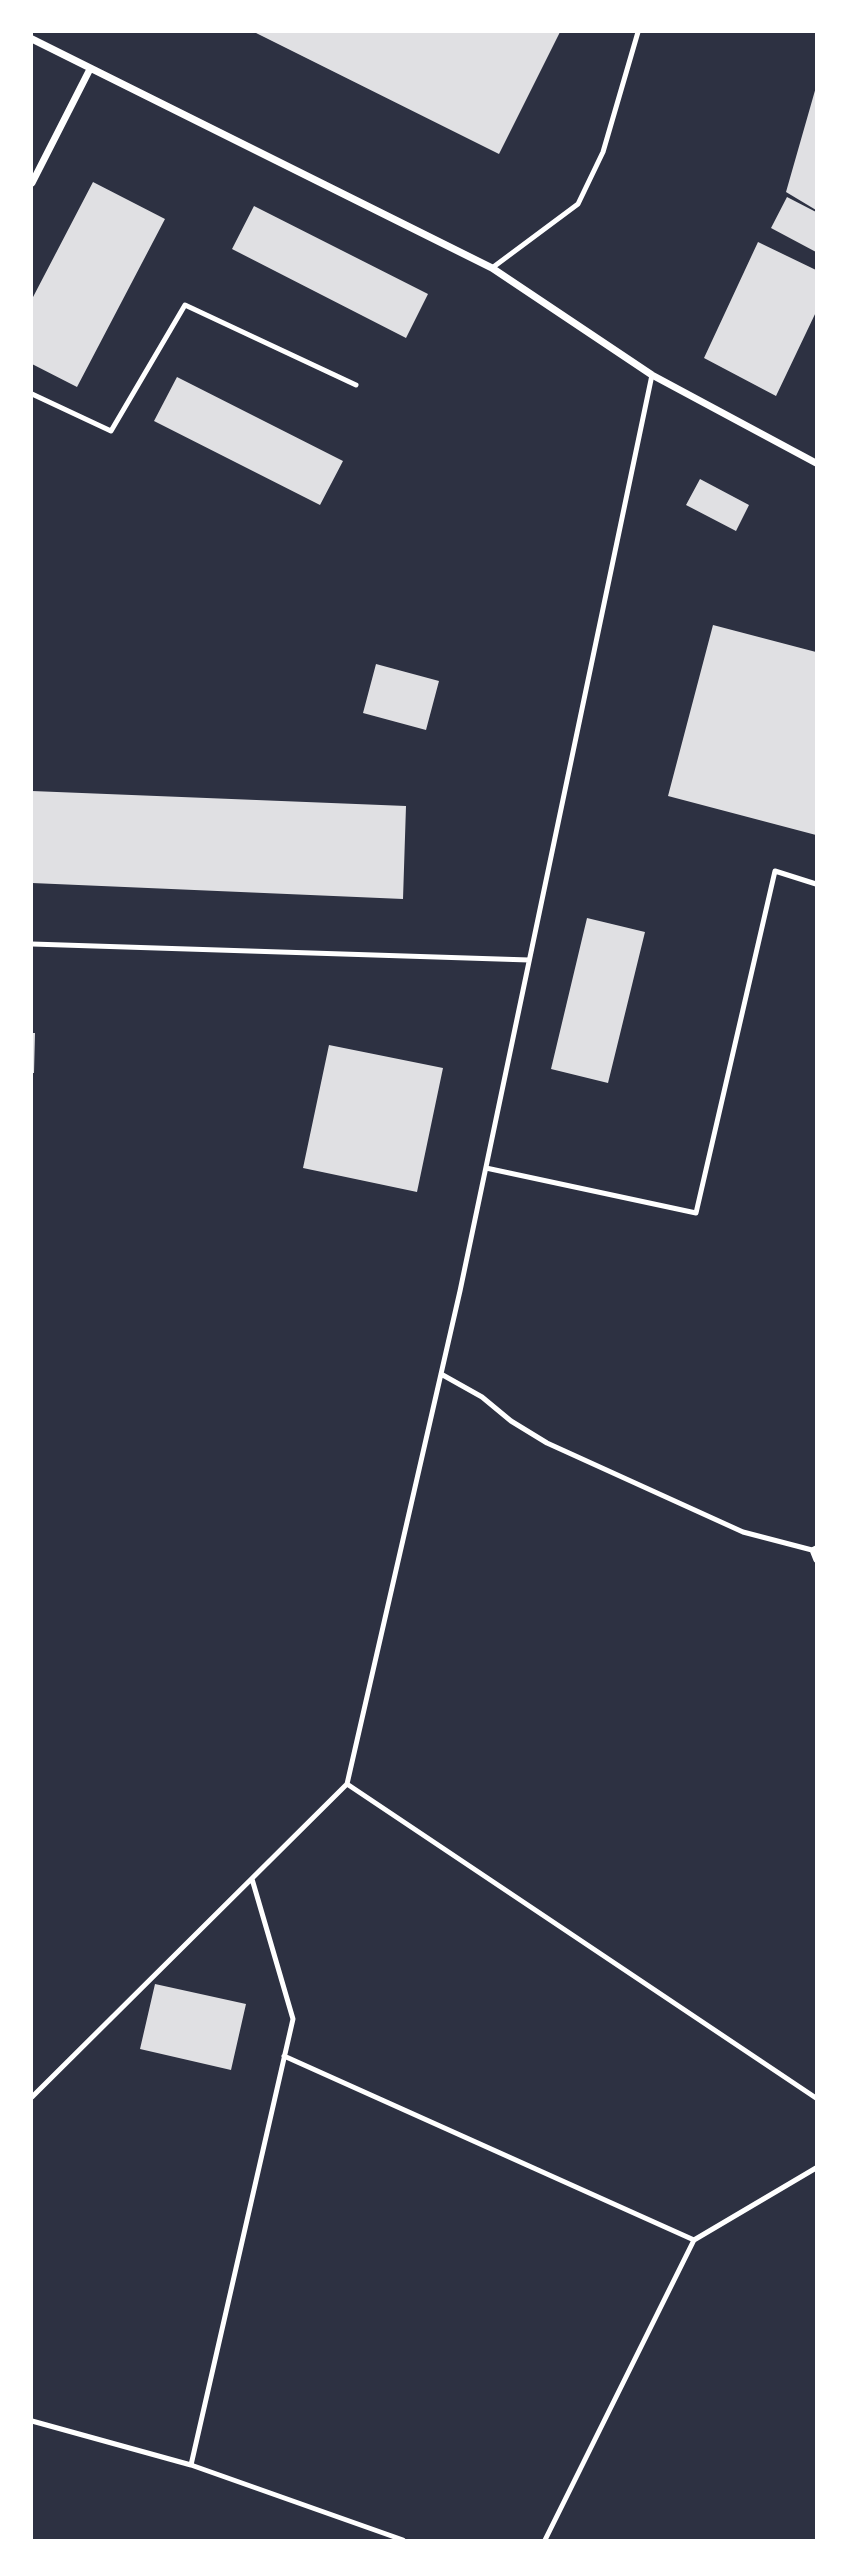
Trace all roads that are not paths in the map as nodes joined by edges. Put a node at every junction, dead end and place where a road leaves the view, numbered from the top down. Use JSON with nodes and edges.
{"nodes":[{"id":1,"x":638,"y":32,"type":"edge"},
{"id":2,"x":32,"y":39,"type":"edge"},
{"id":3,"x":90,"y":69,"type":"junction"},
{"id":4,"x":32,"y":183,"type":"edge"},
{"id":5,"x":492,"y":268,"type":"junction"},
{"id":6,"x":652,"y":375,"type":"junction"},
{"id":7,"x":356,"y":385,"type":"dead end"},
{"id":8,"x":32,"y":394,"type":"edge"},
{"id":9,"x":817,"y":463,"type":"edge"},
{"id":10,"x":817,"y":884,"type":"edge"},
{"id":11,"x":32,"y":944,"type":"edge"},
{"id":12,"x":529,"y":960,"type":"junction"},
{"id":13,"x":486,"y":1168,"type":"junction"},
{"id":14,"x":441,"y":1374,"type":"junction"},
{"id":15,"x":814,"y":1549,"type":"edge"},
{"id":16,"x":817,"y":1560,"type":"edge"},
{"id":17,"x":347,"y":1784,"type":"junction"},
{"id":18,"x":252,"y":1879,"type":"junction"},
{"id":19,"x":284,"y":2056,"type":"junction"},
{"id":20,"x":32,"y":2097,"type":"edge"},
{"id":21,"x":817,"y":2098,"type":"edge"},
{"id":22,"x":817,"y":2168,"type":"edge"},
{"id":23,"x":694,"y":2241,"type":"junction"},
{"id":24,"x":32,"y":2421,"type":"edge"},
{"id":25,"x":191,"y":2465,"type":"junction"},
{"id":26,"x":403,"y":2540,"type":"edge"},
{"id":27,"x":545,"y":2540,"type":"edge"}],
"edges":[{"from":1,"to":5,"type":"lane"},
{"from":2,"to":3,"type":"street"},
{"from":3,"to":4,"type":"street"},
{"from":3,"to":5,"type":"street"},
{"from":5,"to":6,"type":"street"},
{"from":6,"to":9,"type":"street"},
{"from":6,"to":12,"type":"lane"},
{"from":7,"to":8,"type":"lane"},
{"from":10,"to":13,"type":"lane"},
{"from":11,"to":12,"type":"lane"},
{"from":12,"to":13,"type":"lane"},
{"from":13,"to":14,"type":"lane"},
{"from":14,"to":15,"type":"lane"},
{"from":14,"to":17,"type":"lane"},
{"from":15,"to":16,"type":"lane"},
{"from":17,"to":18,"type":"lane"},
{"from":17,"to":21,"type":"lane"},
{"from":18,"to":19,"type":"lane"},
{"from":18,"to":20,"type":"lane"},
{"from":19,"to":23,"type":"lane"},
{"from":19,"to":25,"type":"lane"},
{"from":22,"to":23,"type":"lane"},
{"from":23,"to":27,"type":"lane"},
{"from":24,"to":25,"type":"lane"},
{"from":25,"to":26,"type":"lane"}]}
